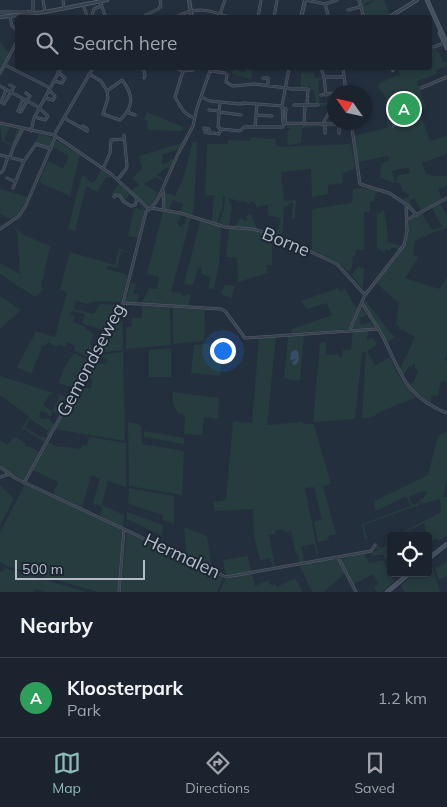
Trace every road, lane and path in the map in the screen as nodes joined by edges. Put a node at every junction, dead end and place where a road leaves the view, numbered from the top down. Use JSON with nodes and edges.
{"nodes":[{"id":1,"x":33,"y":0,"type":"edge"},
{"id":2,"x":43,"y":0,"type":"edge"},
{"id":3,"x":63,"y":0,"type":"edge"},
{"id":4,"x":107,"y":0,"type":"edge"},
{"id":5,"x":160,"y":0,"type":"edge"},
{"id":6,"x":189,"y":0,"type":"edge"},
{"id":7,"x":225,"y":0,"type":"edge"},
{"id":8,"x":261,"y":0,"type":"edge"},
{"id":9,"x":277,"y":0,"type":"edge"},
{"id":10,"x":305,"y":0,"type":"edge"},
{"id":11,"x":337,"y":0,"type":"edge"},
{"id":12,"x":359,"y":0,"type":"edge"},
{"id":13,"x":417,"y":0,"type":"edge"},
{"id":14,"x":427,"y":0,"type":"edge"},
{"id":15,"x":98,"y":1,"type":"edge"},
{"id":16,"x":83,"y":4,"type":"junction"},
{"id":17,"x":325,"y":4,"type":"junction"},
{"id":18,"x":101,"y":6,"type":"junction"},
{"id":19,"x":360,"y":7,"type":"junction"},
{"id":20,"x":64,"y":9,"type":"junction"},
{"id":21,"x":348,"y":10,"type":"dead end"},
{"id":22,"x":190,"y":11,"type":"junction"},
{"id":23,"x":0,"y":12,"type":"edge"},
{"id":24,"x":46,"y":12,"type":"junction"},
{"id":25,"x":394,"y":13,"type":"joint"},
{"id":26,"x":220,"y":14,"type":"joint"},
{"id":27,"x":27,"y":15,"type":"edge"},
{"id":28,"x":38,"y":15,"type":"edge"},
{"id":29,"x":87,"y":15,"type":"edge"},
{"id":30,"x":93,"y":15,"type":"edge"},
{"id":31,"x":105,"y":15,"type":"edge"},
{"id":32,"x":146,"y":15,"type":"edge"},
{"id":33,"x":181,"y":15,"type":"edge"},
{"id":34,"x":191,"y":15,"type":"edge"},
{"id":35,"x":258,"y":15,"type":"edge"},
{"id":36,"x":274,"y":15,"type":"edge"},
{"id":37,"x":302,"y":15,"type":"edge"},
{"id":38,"x":329,"y":15,"type":"edge"},
{"id":39,"x":363,"y":15,"type":"edge"},
{"id":40,"x":392,"y":15,"type":"edge"},
{"id":41,"x":15,"y":16,"type":"edge"},
{"id":42,"x":0,"y":17,"type":"edge"},
{"id":43,"x":10,"y":17,"type":"junction"},
{"id":44,"x":15,"y":28,"type":"edge"},
{"id":45,"x":444,"y":35,"type":"edge"},
{"id":46,"x":446,"y":44,"type":"edge"},
{"id":47,"x":15,"y":45,"type":"edge"},
{"id":48,"x":434,"y":47,"type":"dead end"},
{"id":49,"x":447,"y":48,"type":"edge"},
{"id":50,"x":4,"y":65,"type":"junction"},
{"id":51,"x":92,"y":70,"type":"edge"},
{"id":52,"x":144,"y":70,"type":"edge"},
{"id":53,"x":188,"y":70,"type":"edge"},
{"id":54,"x":289,"y":70,"type":"edge"},
{"id":55,"x":343,"y":70,"type":"edge"},
{"id":56,"x":182,"y":71,"type":"joint"},
{"id":57,"x":210,"y":71,"type":"joint"},
{"id":58,"x":322,"y":71,"type":"dead end"},
{"id":59,"x":58,"y":72,"type":"joint"},
{"id":60,"x":0,"y":73,"type":"edge"},
{"id":61,"x":90,"y":74,"type":"junction"},
{"id":62,"x":324,"y":77,"type":"junction"},
{"id":63,"x":344,"y":77,"type":"junction"},
{"id":64,"x":447,"y":77,"type":"edge"},
{"id":65,"x":144,"y":78,"type":"dead end"},
{"id":66,"x":263,"y":78,"type":"dead end"},
{"id":67,"x":54,"y":81,"type":"junction"},
{"id":68,"x":10,"y":85,"type":"dead end"},
{"id":69,"x":345,"y":85,"type":"edge"},
{"id":70,"x":0,"y":86,"type":"edge"},
{"id":71,"x":268,"y":86,"type":"junction"},
{"id":72,"x":286,"y":88,"type":"junction"},
{"id":73,"x":421,"y":88,"type":"dead end"},
{"id":74,"x":50,"y":89,"type":"junction"},
{"id":75,"x":6,"y":90,"type":"junction"},
{"id":76,"x":107,"y":91,"type":"junction"},
{"id":77,"x":12,"y":93,"type":"junction"},
{"id":78,"x":26,"y":93,"type":"dead end"},
{"id":79,"x":321,"y":95,"type":"dead end"},
{"id":80,"x":326,"y":95,"type":"joint"},
{"id":81,"x":202,"y":97,"type":"junction"},
{"id":82,"x":45,"y":98,"type":"junction"},
{"id":83,"x":23,"y":99,"type":"junction"},
{"id":84,"x":28,"y":101,"type":"junction"},
{"id":85,"x":220,"y":102,"type":"junction"},
{"id":86,"x":257,"y":104,"type":"junction"},
{"id":87,"x":294,"y":105,"type":"dead end"},
{"id":88,"x":306,"y":105,"type":"junction"},
{"id":89,"x":318,"y":105,"type":"dead end"},
{"id":90,"x":283,"y":107,"type":"junction"},
{"id":91,"x":39,"y":108,"type":"junction"},
{"id":92,"x":209,"y":110,"type":"dead end"},
{"id":93,"x":219,"y":111,"type":"junction"},
{"id":94,"x":127,"y":112,"type":"junction"},
{"id":95,"x":135,"y":115,"type":"dead end"},
{"id":96,"x":241,"y":115,"type":"dead end"},
{"id":97,"x":256,"y":115,"type":"junction"},
{"id":98,"x":272,"y":116,"type":"dead end"},
{"id":99,"x":35,"y":117,"type":"junction"},
{"id":100,"x":327,"y":117,"type":"edge"},
{"id":101,"x":64,"y":118,"type":"junction"},
{"id":102,"x":195,"y":118,"type":"junction"},
{"id":103,"x":0,"y":123,"type":"edge"},
{"id":104,"x":244,"y":123,"type":"dead end"},
{"id":105,"x":284,"y":123,"type":"junction"},
{"id":106,"x":304,"y":124,"type":"junction"},
{"id":107,"x":324,"y":124,"type":"junction"},
{"id":108,"x":244,"y":127,"type":"junction"},
{"id":109,"x":255,"y":127,"type":"junction"},
{"id":110,"x":82,"y":128,"type":"dead end"},
{"id":111,"x":23,"y":129,"type":"junction"},
{"id":112,"x":221,"y":129,"type":"junction"},
{"id":113,"x":352,"y":130,"type":"edge"},
{"id":114,"x":31,"y":131,"type":"junction"},
{"id":115,"x":209,"y":133,"type":"dead end"},
{"id":116,"x":325,"y":133,"type":"dead end"},
{"id":117,"x":124,"y":135,"type":"dead end"},
{"id":118,"x":55,"y":137,"type":"junction"},
{"id":119,"x":124,"y":139,"type":"junction"},
{"id":120,"x":13,"y":148,"type":"dead end"},
{"id":121,"x":51,"y":149,"type":"junction"},
{"id":122,"x":12,"y":151,"type":"dead end"},
{"id":123,"x":0,"y":155,"type":"edge"},
{"id":124,"x":9,"y":157,"type":"junction"},
{"id":125,"x":24,"y":161,"type":"junction"},
{"id":126,"x":104,"y":169,"type":"junction"},
{"id":127,"x":0,"y":173,"type":"edge"},
{"id":128,"x":7,"y":178,"type":"dead end"},
{"id":129,"x":117,"y":179,"type":"junction"},
{"id":130,"x":16,"y":182,"type":"junction"},
{"id":131,"x":14,"y":188,"type":"dead end"},
{"id":132,"x":162,"y":190,"type":"junction"},
{"id":133,"x":114,"y":197,"type":"dead end"},
{"id":134,"x":447,"y":198,"type":"edge"},
{"id":135,"x":137,"y":199,"type":"junction"},
{"id":136,"x":406,"y":204,"type":"junction"},
{"id":137,"x":150,"y":208,"type":"junction"},
{"id":138,"x":164,"y":210,"type":"junction"},
{"id":139,"x":417,"y":215,"type":"junction"},
{"id":140,"x":408,"y":219,"type":"junction"},
{"id":141,"x":0,"y":229,"type":"edge"},
{"id":142,"x":365,"y":295,"type":"junction"},
{"id":143,"x":362,"y":303,"type":"junction"},
{"id":144,"x":123,"y":304,"type":"junction"},
{"id":145,"x":378,"y":329,"type":"junction"},
{"id":146,"x":349,"y":330,"type":"junction"},
{"id":147,"x":447,"y":413,"type":"edge"},
{"id":148,"x":0,"y":467,"type":"edge"},
{"id":149,"x":8,"y":474,"type":"junction"},
{"id":150,"x":0,"y":477,"type":"edge"},
{"id":151,"x":24,"y":483,"type":"junction"},
{"id":152,"x":124,"y":529,"type":"junction"},
{"id":153,"x":447,"y":544,"type":"edge"},
{"id":154,"x":375,"y":545,"type":"dead end"},
{"id":155,"x":432,"y":556,"type":"edge"},
{"id":156,"x":338,"y":557,"type":"junction"},
{"id":157,"x":405,"y":577,"type":"edge"},
{"id":158,"x":119,"y":592,"type":"edge"},
{"id":159,"x":356,"y":592,"type":"edge"},
{"id":160,"x":387,"y":592,"type":"edge"}],
"edges":[{"from":1,"to":27,"type":"street"},
{"from":2,"to":24,"type":"street"},
{"from":3,"to":20,"type":"street"},
{"from":4,"to":15,"type":"street"},
{"from":5,"to":32,"type":"street"},
{"from":6,"to":22,"type":"street"},
{"from":7,"to":26,"type":"street"},
{"from":8,"to":35,"type":"street"},
{"from":9,"to":36,"type":"street"},
{"from":10,"to":17,"type":"street"},
{"from":10,"to":37,"type":"street"},
{"from":11,"to":17,"type":"street"},
{"from":12,"to":19,"type":"street"},
{"from":13,"to":25,"type":"street"},
{"from":14,"to":45,"type":"main road"},
{"from":15,"to":16,"type":"street"},
{"from":15,"to":18,"type":"street"},
{"from":16,"to":20,"type":"street"},
{"from":16,"to":29,"type":"street"},
{"from":17,"to":38,"type":"street"},
{"from":18,"to":30,"type":"street"},
{"from":18,"to":31,"type":"street"},
{"from":19,"to":21,"type":"street"},
{"from":19,"to":39,"type":"street"},
{"from":20,"to":24,"type":"street"},
{"from":22,"to":26,"type":"street"},
{"from":22,"to":33,"type":"street"},
{"from":22,"to":34,"type":"street"},
{"from":23,"to":27,"type":"street"},
{"from":24,"to":28,"type":"street"},
{"from":25,"to":40,"type":"street"},
{"from":27,"to":28,"type":"street"},
{"from":41,"to":43,"type":"street"},
{"from":42,"to":43,"type":"street"},
{"from":43,"to":44,"type":"street"},
{"from":45,"to":46,"type":"main road"},
{"from":46,"to":48,"type":"street"},
{"from":46,"to":49,"type":"main road"},
{"from":47,"to":50,"type":"street"},
{"from":50,"to":60,"type":"street"},
{"from":50,"to":74,"type":"street"},
{"from":51,"to":61,"type":"street"},
{"from":52,"to":65,"type":"street"},
{"from":53,"to":56,"type":"street"},
{"from":54,"to":72,"type":"street"},
{"from":55,"to":63,"type":"street"},
{"from":56,"to":102,"type":"street"},
{"from":57,"to":71,"type":"street"},
{"from":57,"to":81,"type":"street","name":"Gemondseweg"},
{"from":58,"to":62,"type":"street"},
{"from":59,"to":67,"type":"street"},
{"from":59,"to":67,"type":"street"},
{"from":61,"to":76,"type":"street"},
{"from":61,"to":101,"type":"street"},
{"from":62,"to":63,"type":"street"},
{"from":62,"to":80,"type":"street"},
{"from":63,"to":69,"type":"street"},
{"from":64,"to":73,"type":"street"},
{"from":66,"to":71,"type":"street"},
{"from":67,"to":74,"type":"street"},
{"from":68,"to":77,"type":"street"},
{"from":70,"to":75,"type":"street"},
{"from":71,"to":72,"type":"street"},
{"from":72,"to":88,"type":"street"},
{"from":72,"to":90,"type":"street"},
{"from":74,"to":82,"type":"street"},
{"from":74,"to":82,"type":"street"},
{"from":75,"to":77,"type":"street"},
{"from":75,"to":77,"type":"street"},
{"from":76,"to":94,"type":"street"},
{"from":76,"to":94,"type":"street"},
{"from":77,"to":83,"type":"street"},
{"from":78,"to":84,"type":"street"},
{"from":79,"to":80,"type":"street"},
{"from":81,"to":85,"type":"street"},
{"from":81,"to":102,"type":"street","name":"Gemondseweg"},
{"from":82,"to":91,"type":"street"},
{"from":83,"to":84,"type":"street"},
{"from":83,"to":84,"type":"street"},
{"from":84,"to":91,"type":"street"},
{"from":85,"to":86,"type":"street"},
{"from":85,"to":93,"type":"street"},
{"from":86,"to":90,"type":"street"},
{"from":86,"to":97,"type":"street"},
{"from":87,"to":88,"type":"street"},
{"from":88,"to":89,"type":"street"},
{"from":88,"to":106,"type":"street"},
{"from":90,"to":105,"type":"street"},
{"from":91,"to":99,"type":"street"},
{"from":91,"to":99,"type":"street"},
{"from":92,"to":93,"type":"street"},
{"from":93,"to":96,"type":"street"},
{"from":93,"to":112,"type":"street"},
{"from":94,"to":95,"type":"street"},
{"from":97,"to":98,"type":"street"},
{"from":97,"to":109,"type":"street"},
{"from":99,"to":114,"type":"street"},
{"from":100,"to":107,"type":"street"},
{"from":101,"to":110,"type":"street"},
{"from":101,"to":118,"type":"street"},
{"from":102,"to":132,"type":"street","name":"Gemondseweg"},
{"from":103,"to":111,"type":"street"},
{"from":104,"to":108,"type":"street"},
{"from":105,"to":106,"type":"street"},
{"from":105,"to":109,"type":"street"},
{"from":106,"to":107,"type":"street"},
{"from":107,"to":116,"type":"street"},
{"from":108,"to":109,"type":"street"},
{"from":108,"to":112,"type":"street"},
{"from":111,"to":114,"type":"street"},
{"from":111,"to":120,"type":"street"},
{"from":112,"to":115,"type":"street"},
{"from":113,"to":136,"type":"street"},
{"from":114,"to":118,"type":"street"},
{"from":117,"to":119,"type":"street"},
{"from":118,"to":121,"type":"street"},
{"from":118,"to":126,"type":"street"},
{"from":119,"to":126,"type":"street"},
{"from":119,"to":129,"type":"street"},
{"from":121,"to":125,"type":"street"},
{"from":121,"to":141,"type":"street"},
{"from":122,"to":124,"type":"street"},
{"from":123,"to":124,"type":"street"},
{"from":124,"to":125,"type":"street"},
{"from":124,"to":127,"type":"street"},
{"from":125,"to":130,"type":"street"},
{"from":126,"to":129,"type":"street"},
{"from":128,"to":130,"type":"street"},
{"from":129,"to":135,"type":"street"},
{"from":130,"to":131,"type":"street"},
{"from":132,"to":137,"type":"street","name":"Gemondseweg"},
{"from":132,"to":138,"type":"street"},
{"from":133,"to":135,"type":"street"},
{"from":134,"to":139,"type":"street"},
{"from":135,"to":137,"type":"street"},
{"from":136,"to":139,"type":"street"},
{"from":136,"to":140,"type":"street"},
{"from":137,"to":138,"type":"street","name":"Borne"},
{"from":137,"to":144,"type":"street","name":"Gemondseweg"},
{"from":138,"to":142,"type":"street","name":"Borne"},
{"from":139,"to":140,"type":"street"},
{"from":140,"to":142,"type":"street"},
{"from":142,"to":143,"type":"street"},
{"from":143,"to":145,"type":"street"},
{"from":143,"to":146,"type":"street"},
{"from":144,"to":146,"type":"street"},
{"from":144,"to":151,"type":"street","name":"Gemondseweg"},
{"from":145,"to":146,"type":"street"},
{"from":145,"to":147,"type":"street"},
{"from":148,"to":149,"type":"street","name":"Hermalen"},
{"from":149,"to":150,"type":"street"},
{"from":149,"to":151,"type":"street","name":"Hermalen"},
{"from":151,"to":152,"type":"street","name":"Hermalen"},
{"from":152,"to":156,"type":"street","name":"Hermalen"},
{"from":152,"to":158,"type":"street"},
{"from":153,"to":155,"type":"main road"},
{"from":154,"to":156,"type":"street","name":"Hermalen"},
{"from":156,"to":159,"type":"street"},
{"from":157,"to":160,"type":"main road"}]}
